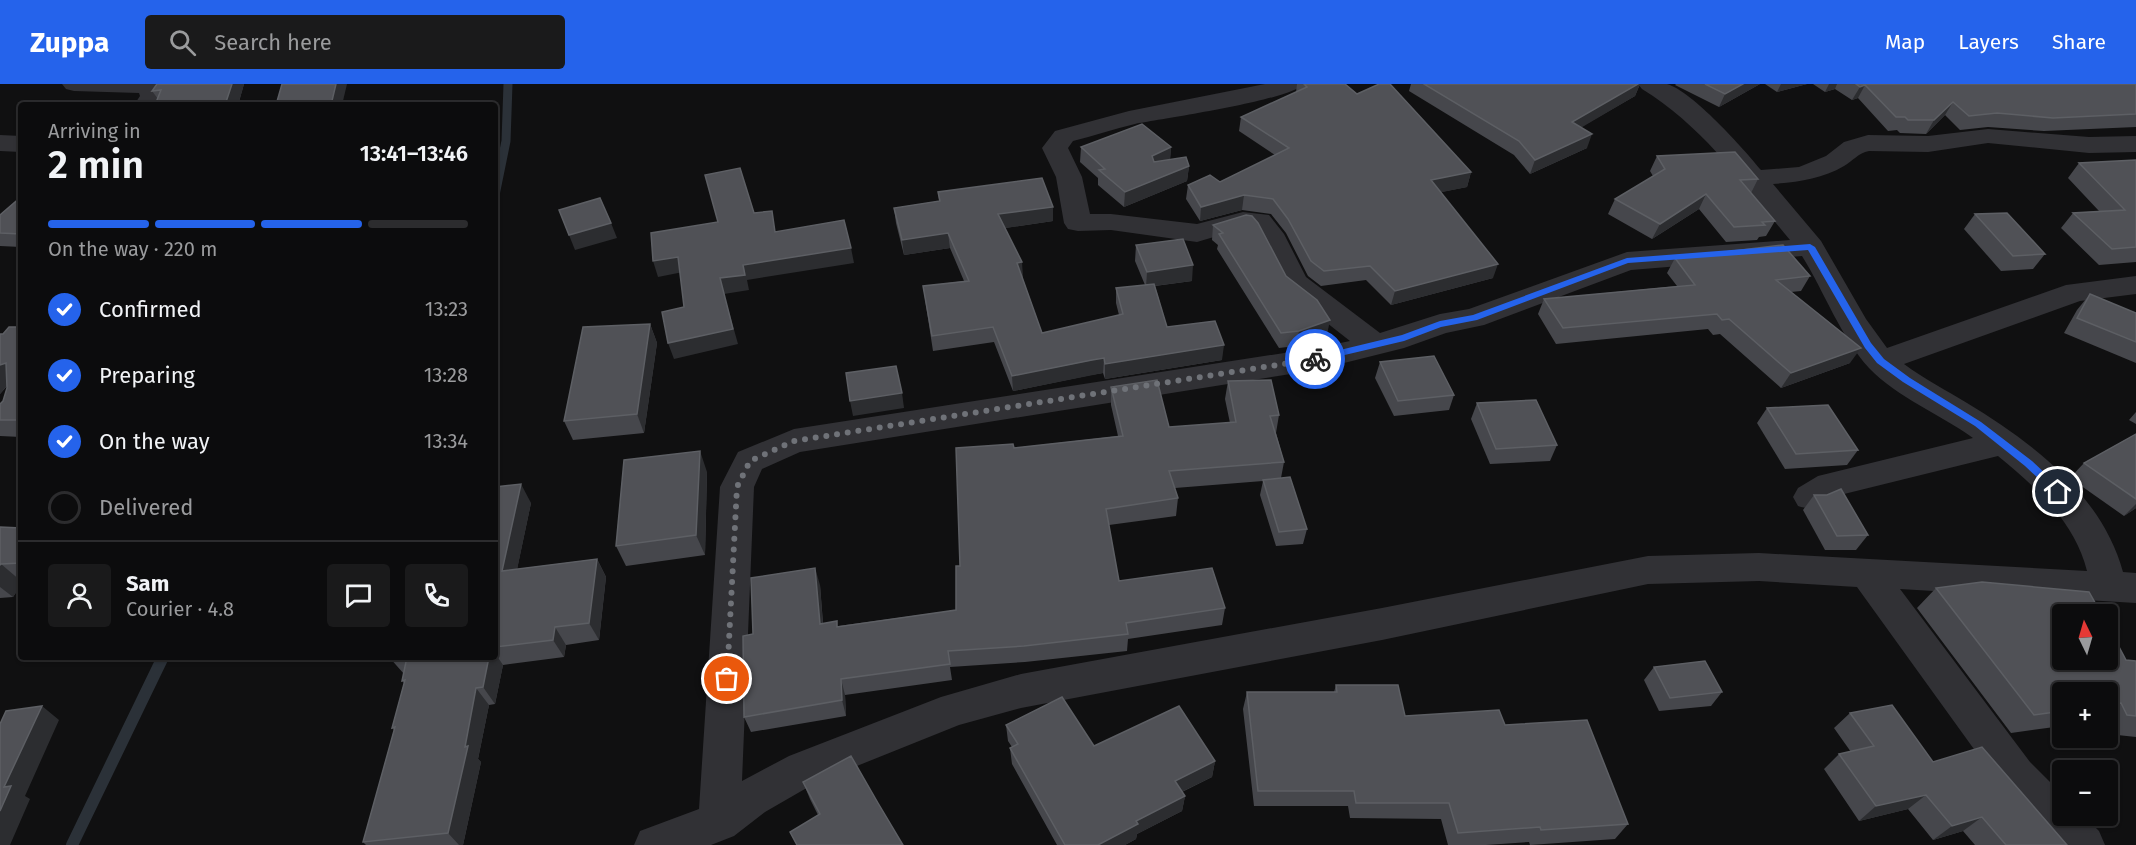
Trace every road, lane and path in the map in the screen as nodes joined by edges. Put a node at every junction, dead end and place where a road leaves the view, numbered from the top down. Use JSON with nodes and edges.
{"nodes":[{"id":1,"x":74,"y":84,"type":"edge"},
{"id":2,"x":1291,"y":84,"type":"edge"},
{"id":3,"x":1650,"y":84,"type":"edge"},
{"id":4,"x":1261,"y":88,"type":"edge"},
{"id":5,"x":148,"y":102,"type":"edge"},
{"id":6,"x":0,"y":143,"type":"edge"},
{"id":7,"x":18,"y":144,"type":"edge"},
{"id":8,"x":2136,"y":144,"type":"edge"},
{"id":9,"x":1756,"y":178,"type":"junction"},
{"id":10,"x":1810,"y":247,"type":"junction"},
{"id":11,"x":2136,"y":285,"type":"edge"},
{"id":12,"x":1374,"y":344,"type":"junction"},
{"id":13,"x":1881,"y":361,"type":"junction"},
{"id":14,"x":2002,"y":443,"type":"junction"},
{"id":15,"x":1810,"y":497,"type":"dead end"},
{"id":16,"x":1867,"y":573,"type":"junction"},
{"id":17,"x":2123,"y":587,"type":"edge"},
{"id":18,"x":719,"y":822,"type":"junction"},
{"id":19,"x":655,"y":845,"type":"edge"},
{"id":20,"x":2084,"y":845,"type":"edge"}],
"edges":[{"from":1,"to":5,"type":"street"},
{"from":2,"to":4,"type":"street"},
{"from":3,"to":9,"type":"street"},
{"from":4,"to":12,"type":"street"},
{"from":6,"to":7,"type":"street"},
{"from":8,"to":9,"type":"street"},
{"from":9,"to":10,"type":"street"},
{"from":10,"to":12,"type":"street"},
{"from":10,"to":13,"type":"street"},
{"from":11,"to":13,"type":"street"},
{"from":12,"to":18,"type":"street"},
{"from":13,"to":14,"type":"street"},
{"from":14,"to":15,"type":"street"},
{"from":14,"to":17,"type":"street"},
{"from":16,"to":17,"type":"street"},
{"from":16,"to":18,"type":"street"},
{"from":16,"to":20,"type":"street"},
{"from":18,"to":19,"type":"street"}]}
